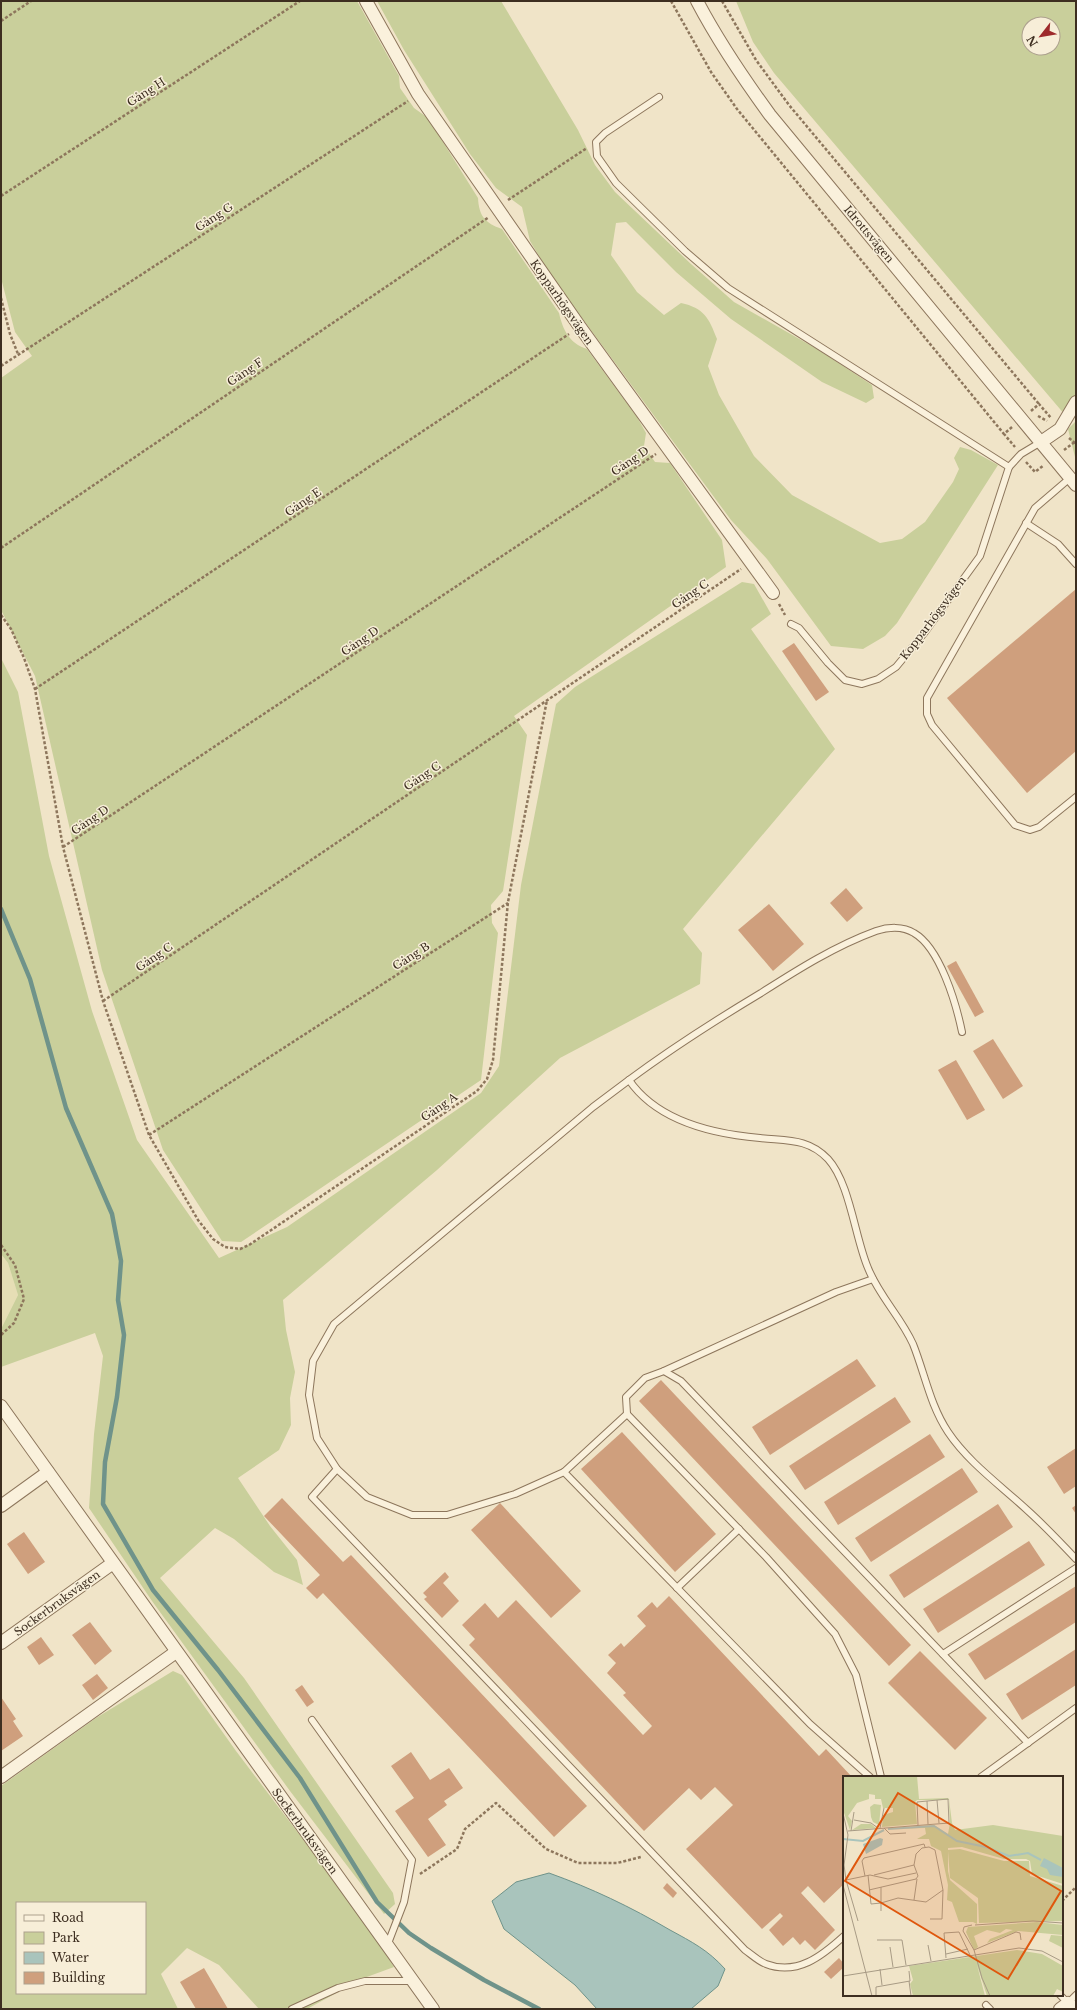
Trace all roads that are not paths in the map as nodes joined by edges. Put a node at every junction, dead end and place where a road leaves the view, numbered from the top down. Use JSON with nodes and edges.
{"nodes":[{"id":1,"x":366,"y":1,"type":"edge"},
{"id":2,"x":697,"y":1,"type":"edge"},
{"id":3,"x":659,"y":96,"type":"dead end"},
{"id":4,"x":1076,"y":402,"type":"edge"},
{"id":5,"x":1041,"y":442,"type":"junction"},
{"id":6,"x":1009,"y":467,"type":"junction"},
{"id":7,"x":1073,"y":482,"type":"edge"},
{"id":8,"x":1026,"y":523,"type":"junction"},
{"id":9,"x":1076,"y":564,"type":"edge"},
{"id":10,"x":773,"y":592,"type":"road end"},
{"id":11,"x":791,"y":624,"type":"road end"},
{"id":12,"x":1076,"y":797,"type":"edge"},
{"id":13,"x":962,"y":1032,"type":"dead end"},
{"id":14,"x":629,"y":1080,"type":"junction"},
{"id":15,"x":873,"y":1279,"type":"junction"},
{"id":16,"x":664,"y":1371,"type":"junction"},
{"id":17,"x":1,"y":1406,"type":"edge"},
{"id":18,"x":627,"y":1414,"type":"junction"},
{"id":19,"x":337,"y":1469,"type":"junction"},
{"id":20,"x":48,"y":1472,"type":"junction"},
{"id":21,"x":564,"y":1472,"type":"junction"},
{"id":22,"x":1,"y":1506,"type":"edge"},
{"id":23,"x":738,"y":1529,"type":"junction"},
{"id":24,"x":1076,"y":1559,"type":"edge"},
{"id":25,"x":113,"y":1563,"type":"junction"},
{"id":26,"x":1076,"y":1568,"type":"edge"},
{"id":27,"x":677,"y":1588,"type":"junction"},
{"id":28,"x":1,"y":1643,"type":"edge"},
{"id":29,"x":176,"y":1652,"type":"junction"},
{"id":30,"x":943,"y":1654,"type":"junction"},
{"id":31,"x":1076,"y":1708,"type":"edge"},
{"id":32,"x":312,"y":1720,"type":"dead end"},
{"id":33,"x":1028,"y":1743,"type":"junction"},
{"id":34,"x":869,"y":1776,"type":"edge"},
{"id":35,"x":881,"y":1776,"type":"edge"},
{"id":36,"x":982,"y":1776,"type":"edge"},
{"id":37,"x":1,"y":1777,"type":"edge"},
{"id":38,"x":843,"y":1937,"type":"edge"},
{"id":39,"x":388,"y":1946,"type":"junction"},
{"id":40,"x":412,"y":1981,"type":"junction"},
{"id":41,"x":429,"y":2007,"type":"edge"},
{"id":42,"x":292,"y":2009,"type":"edge"}],
"edges":[{"from":1,"to":10,"type":"street","name":"Kopparhögsvägen"},
{"from":2,"to":5,"type":"street","name":"Idrottsvägen"},
{"from":3,"to":6,"type":"lane"},
{"from":4,"to":5,"type":"street"},
{"from":5,"to":6,"type":"lane"},
{"from":5,"to":7,"type":"street","name":"Idrottsvägen"},
{"from":6,"to":11,"type":"lane","name":"Kopparhögsvägen"},
{"from":7,"to":8,"type":"lane"},
{"from":8,"to":9,"type":"lane"},
{"from":8,"to":12,"type":"lane"},
{"from":13,"to":14,"type":"lane"},
{"from":14,"to":15,"type":"lane"},
{"from":14,"to":19,"type":"lane"},
{"from":15,"to":16,"type":"lane"},
{"from":15,"to":24,"type":"lane"},
{"from":16,"to":18,"type":"lane"},
{"from":16,"to":30,"type":"lane"},
{"from":17,"to":20,"type":"street","name":"Sockerbruksvägen"},
{"from":18,"to":21,"type":"lane"},
{"from":18,"to":23,"type":"lane"},
{"from":19,"to":21,"type":"lane"},
{"from":19,"to":38,"type":"lane"},
{"from":20,"to":22,"type":"street"},
{"from":20,"to":25,"type":"street","name":"Sockerbruksvägen"},
{"from":21,"to":27,"type":"lane"},
{"from":23,"to":27,"type":"lane"},
{"from":23,"to":35,"type":"lane"},
{"from":25,"to":28,"type":"street","name":"Sockerbruksvägen"},
{"from":25,"to":29,"type":"street","name":"Sockerbruksvägen"},
{"from":26,"to":30,"type":"lane"},
{"from":27,"to":34,"type":"lane"},
{"from":29,"to":37,"type":"street"},
{"from":29,"to":39,"type":"street","name":"Sockerbruksvägen"},
{"from":30,"to":33,"type":"lane"},
{"from":31,"to":33,"type":"lane"},
{"from":32,"to":39,"type":"lane"},
{"from":33,"to":36,"type":"lane"},
{"from":39,"to":40,"type":"street","name":"Sockerbruksvägen"},
{"from":40,"to":41,"type":"street","name":"Sockerbruksvägen"},
{"from":40,"to":42,"type":"lane"}]}
